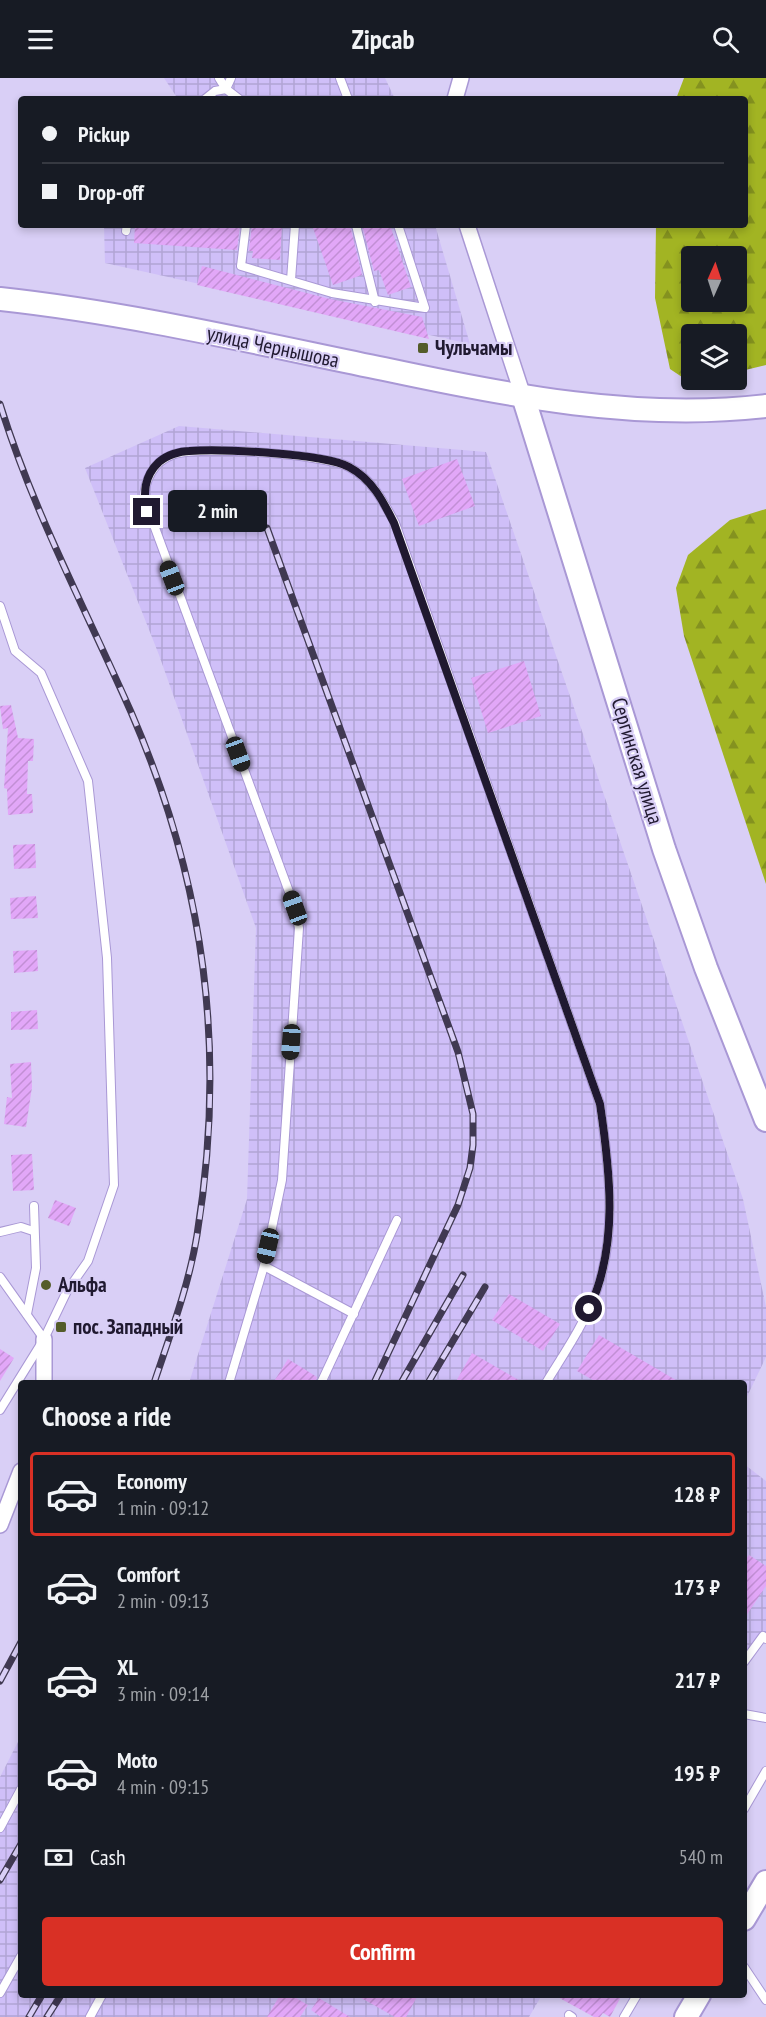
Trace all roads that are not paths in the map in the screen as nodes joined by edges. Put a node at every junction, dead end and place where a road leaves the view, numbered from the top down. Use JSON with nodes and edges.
{"nodes":[{"id":1,"x":219,"y":78,"type":"edge"},
{"id":2,"x":231,"y":78,"type":"edge"},
{"id":3,"x":340,"y":78,"type":"edge"},
{"id":4,"x":461,"y":78,"type":"edge"},
{"id":5,"x":226,"y":89,"type":"junction"},
{"id":6,"x":209,"y":96,"type":"edge"},
{"id":7,"x":235,"y":96,"type":"edge"},
{"id":8,"x":347,"y":96,"type":"edge"},
{"id":9,"x":456,"y":96,"type":"edge"},
{"id":10,"x":246,"y":228,"type":"edge"},
{"id":11,"x":296,"y":228,"type":"edge"},
{"id":12,"x":357,"y":228,"type":"edge"},
{"id":13,"x":399,"y":228,"type":"edge"},
{"id":14,"x":468,"y":228,"type":"edge"},
{"id":15,"x":291,"y":280,"type":"junction"},
{"id":16,"x":0,"y":299,"type":"edge"},
{"id":17,"x":375,"y":302,"type":"junction"},
{"id":18,"x":523,"y":396,"type":"junction"},
{"id":19,"x":766,"y":406,"type":"edge"},
{"id":20,"x":0,"y":606,"type":"edge"},
{"id":21,"x":766,"y":1119,"type":"edge"},
{"id":22,"x":34,"y":1206,"type":"dead end"},
{"id":23,"x":397,"y":1220,"type":"dead end"},
{"id":24,"x":33,"y":1231,"type":"junction"},
{"id":25,"x":0,"y":1232,"type":"edge"},
{"id":26,"x":264,"y":1266,"type":"junction"},
{"id":27,"x":0,"y":1277,"type":"edge"},
{"id":28,"x":27,"y":1314,"type":"junction"},
{"id":29,"x":354,"y":1314,"type":"junction"},
{"id":30,"x":44,"y":1340,"type":"junction"},
{"id":31,"x":21,"y":1380,"type":"edge"},
{"id":32,"x":41,"y":1380,"type":"edge"},
{"id":33,"x":230,"y":1380,"type":"edge"},
{"id":34,"x":322,"y":1380,"type":"edge"},
{"id":35,"x":548,"y":1380,"type":"edge"},
{"id":36,"x":18,"y":1385,"type":"edge"},
{"id":37,"x":0,"y":1410,"type":"edge"},
{"id":38,"x":18,"y":1479,"type":"edge"},
{"id":39,"x":0,"y":1525,"type":"edge"},
{"id":40,"x":765,"y":1635,"type":"edge"},
{"id":41,"x":747,"y":1658,"type":"edge"},
{"id":42,"x":747,"y":1715,"type":"edge"},
{"id":43,"x":766,"y":1718,"type":"edge"},
{"id":44,"x":766,"y":1771,"type":"edge"},
{"id":45,"x":18,"y":1795,"type":"edge"},
{"id":46,"x":747,"y":1804,"type":"edge"},
{"id":47,"x":0,"y":1828,"type":"edge"},
{"id":48,"x":766,"y":1882,"type":"edge"},
{"id":49,"x":747,"y":1914,"type":"edge"},
{"id":50,"x":18,"y":1961,"type":"edge"},
{"id":51,"x":747,"y":1972,"type":"edge"},
{"id":52,"x":0,"y":1993,"type":"edge"},
{"id":53,"x":100,"y":1998,"type":"edge"},
{"id":54,"x":635,"y":1998,"type":"edge"},
{"id":55,"x":697,"y":1998,"type":"edge"},
{"id":56,"x":766,"y":2000,"type":"edge"},
{"id":57,"x":90,"y":2017,"type":"edge"},
{"id":58,"x":624,"y":2017,"type":"edge"},
{"id":59,"x":686,"y":2017,"type":"edge"}],
"edges":[{"from":1,"to":5,"type":"lane"},
{"from":2,"to":5,"type":"lane"},
{"from":3,"to":8,"type":"lane"},
{"from":4,"to":9,"type":"street"},
{"from":5,"to":6,"type":"lane"},
{"from":5,"to":7,"type":"lane"},
{"from":10,"to":15,"type":"lane"},
{"from":11,"to":15,"type":"lane"},
{"from":12,"to":17,"type":"lane"},
{"from":13,"to":17,"type":"lane"},
{"from":14,"to":18,"type":"street"},
{"from":15,"to":17,"type":"lane"},
{"from":16,"to":18,"type":"main road","name":"улица Чернышова"},
{"from":18,"to":19,"type":"main road","name":"улица Чернышова"},
{"from":18,"to":21,"type":"main road","name":"Сергинская улица"},
{"from":20,"to":30,"type":"lane"},
{"from":22,"to":24,"type":"lane"},
{"from":23,"to":29,"type":"lane"},
{"from":24,"to":25,"type":"lane"},
{"from":24,"to":28,"type":"lane"},
{"from":26,"to":29,"type":"lane"},
{"from":26,"to":33,"type":"lane"},
{"from":26,"to":35,"type":"lane"},
{"from":27,"to":28,"type":"lane"},
{"from":28,"to":30,"type":"lane"},
{"from":29,"to":34,"type":"lane"},
{"from":30,"to":31,"type":"lane"},
{"from":30,"to":32,"type":"street"},
{"from":36,"to":37,"type":"lane"},
{"from":38,"to":39,"type":"street"},
{"from":40,"to":41,"type":"lane"},
{"from":42,"to":43,"type":"lane"},
{"from":44,"to":46,"type":"lane"},
{"from":45,"to":47,"type":"lane"},
{"from":48,"to":49,"type":"main road"},
{"from":50,"to":52,"type":"lane"},
{"from":51,"to":56,"type":"lane"},
{"from":53,"to":57,"type":"lane"},
{"from":54,"to":58,"type":"lane"},
{"from":55,"to":59,"type":"main road"}]}
